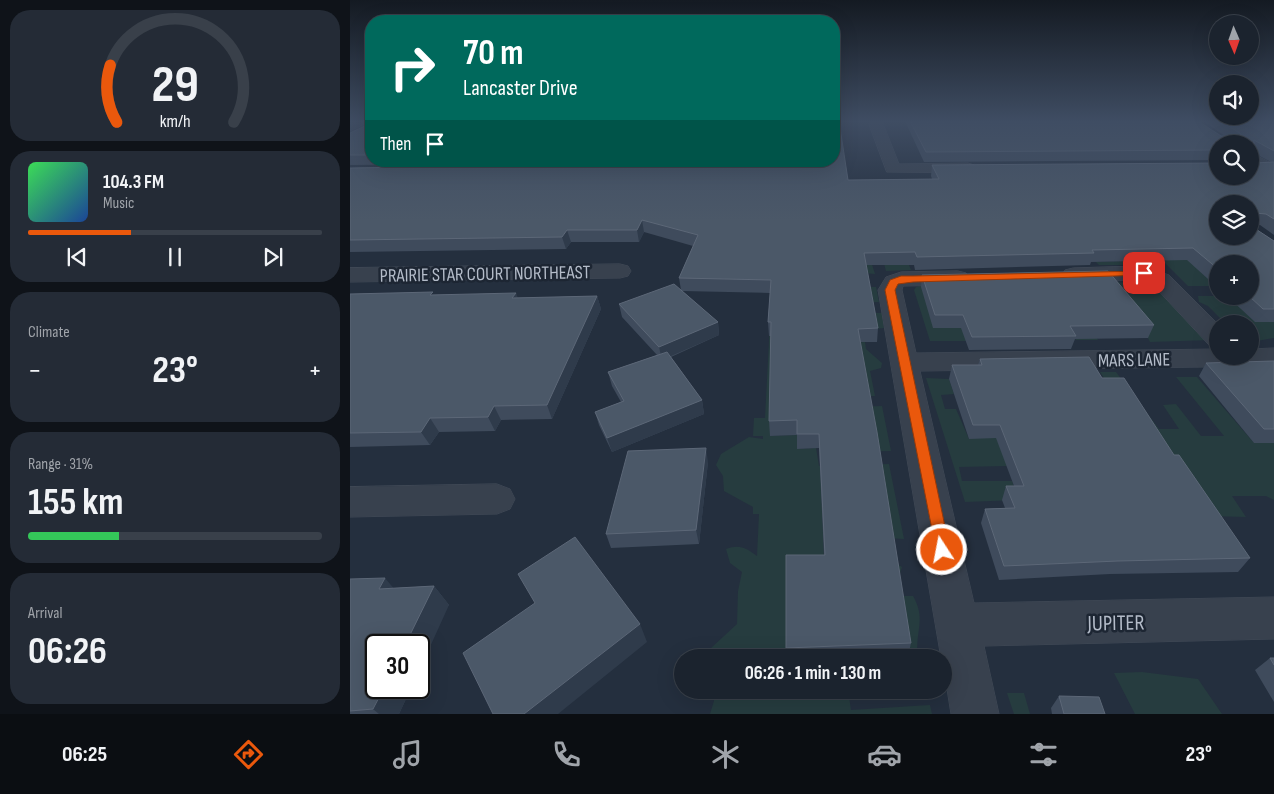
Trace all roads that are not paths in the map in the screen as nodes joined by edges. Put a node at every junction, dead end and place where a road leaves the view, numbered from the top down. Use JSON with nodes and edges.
{"nodes":[{"id":1,"x":887,"y":154,"type":"edge"},
{"id":2,"x":1259,"y":162,"type":"edge"},
{"id":3,"x":1259,"y":166,"type":"edge"},
{"id":4,"x":981,"y":168,"type":"edge"},
{"id":5,"x":620,"y":270,"type":"dead end"},
{"id":6,"x":350,"y":275,"type":"edge"},
{"id":7,"x":1047,"y":276,"type":"edge"},
{"id":8,"x":990,"y":277,"type":"edge"},
{"id":9,"x":1209,"y":330,"type":"edge"},
{"id":10,"x":1209,"y":352,"type":"edge"},
{"id":11,"x":1259,"y":354,"type":"edge"},
{"id":12,"x":1274,"y":356,"type":"edge"},
{"id":13,"x":905,"y":362,"type":"junction"},
{"id":14,"x":497,"y":499,"type":"dead end"},
{"id":15,"x":350,"y":502,"type":"edge"},
{"id":16,"x":1274,"y":618,"type":"edge"},
{"id":17,"x":958,"y":625,"type":"junction"},
{"id":18,"x":975,"y":714,"type":"edge"}],
"edges":[{"from":1,"to":4,"type":"street"},
{"from":2,"to":3,"type":"street"},
{"from":5,"to":6,"type":"street","name":"PRAIRIE STAR COURT NORTHEAST"},
{"from":7,"to":9,"type":"street"},
{"from":8,"to":13,"type":"street"},
{"from":10,"to":13,"type":"street","name":"MARS LANE"},
{"from":11,"to":12,"type":"street","name":"MARS LANE"},
{"from":13,"to":17,"type":"street"},
{"from":14,"to":15,"type":"street"},
{"from":16,"to":17,"type":"street","name":"JUPITER"},
{"from":17,"to":18,"type":"street"}]}
